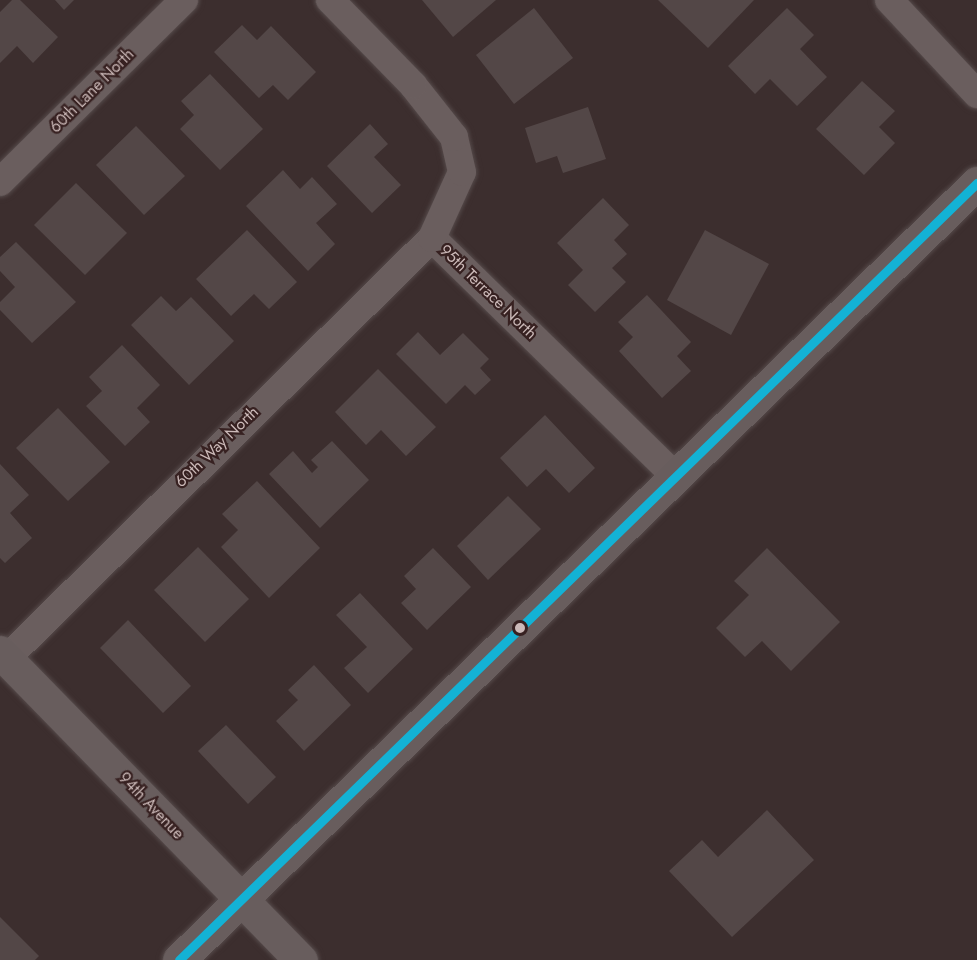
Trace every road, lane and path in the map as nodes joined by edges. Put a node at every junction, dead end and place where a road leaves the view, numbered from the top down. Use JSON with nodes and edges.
{"nodes":[{"id":1,"x":184,"y":0,"type":"edge"},
{"id":2,"x":330,"y":0,"type":"edge"},
{"id":3,"x":889,"y":0,"type":"edge"},
{"id":4,"x":977,"y":94,"type":"edge"},
{"id":5,"x":0,"y":182,"type":"edge"},
{"id":6,"x":977,"y":183,"type":"edge"},
{"id":7,"x":432,"y":238,"type":"junction"},
{"id":8,"x":676,"y":477,"type":"junction"},
{"id":9,"x":3,"y":656,"type":"edge"},
{"id":10,"x":242,"y":899,"type":"junction"},
{"id":11,"x":179,"y":960,"type":"edge"},
{"id":12,"x":301,"y":960,"type":"edge"}],
"edges":[{"from":1,"to":5,"type":"street","name":"60th Lane North"},
{"from":2,"to":7,"type":"street","name":"95th Terrace North"},
{"from":3,"to":4,"type":"street"},
{"from":6,"to":8,"type":"street"},
{"from":7,"to":8,"type":"street","name":"95th Terrace North"},
{"from":7,"to":9,"type":"street","name":"60th Way North"},
{"from":8,"to":10,"type":"street"},
{"from":9,"to":10,"type":"street","name":"94th Avenue"},
{"from":10,"to":11,"type":"street"},
{"from":10,"to":12,"type":"street","name":"94th Avenue"}]}
